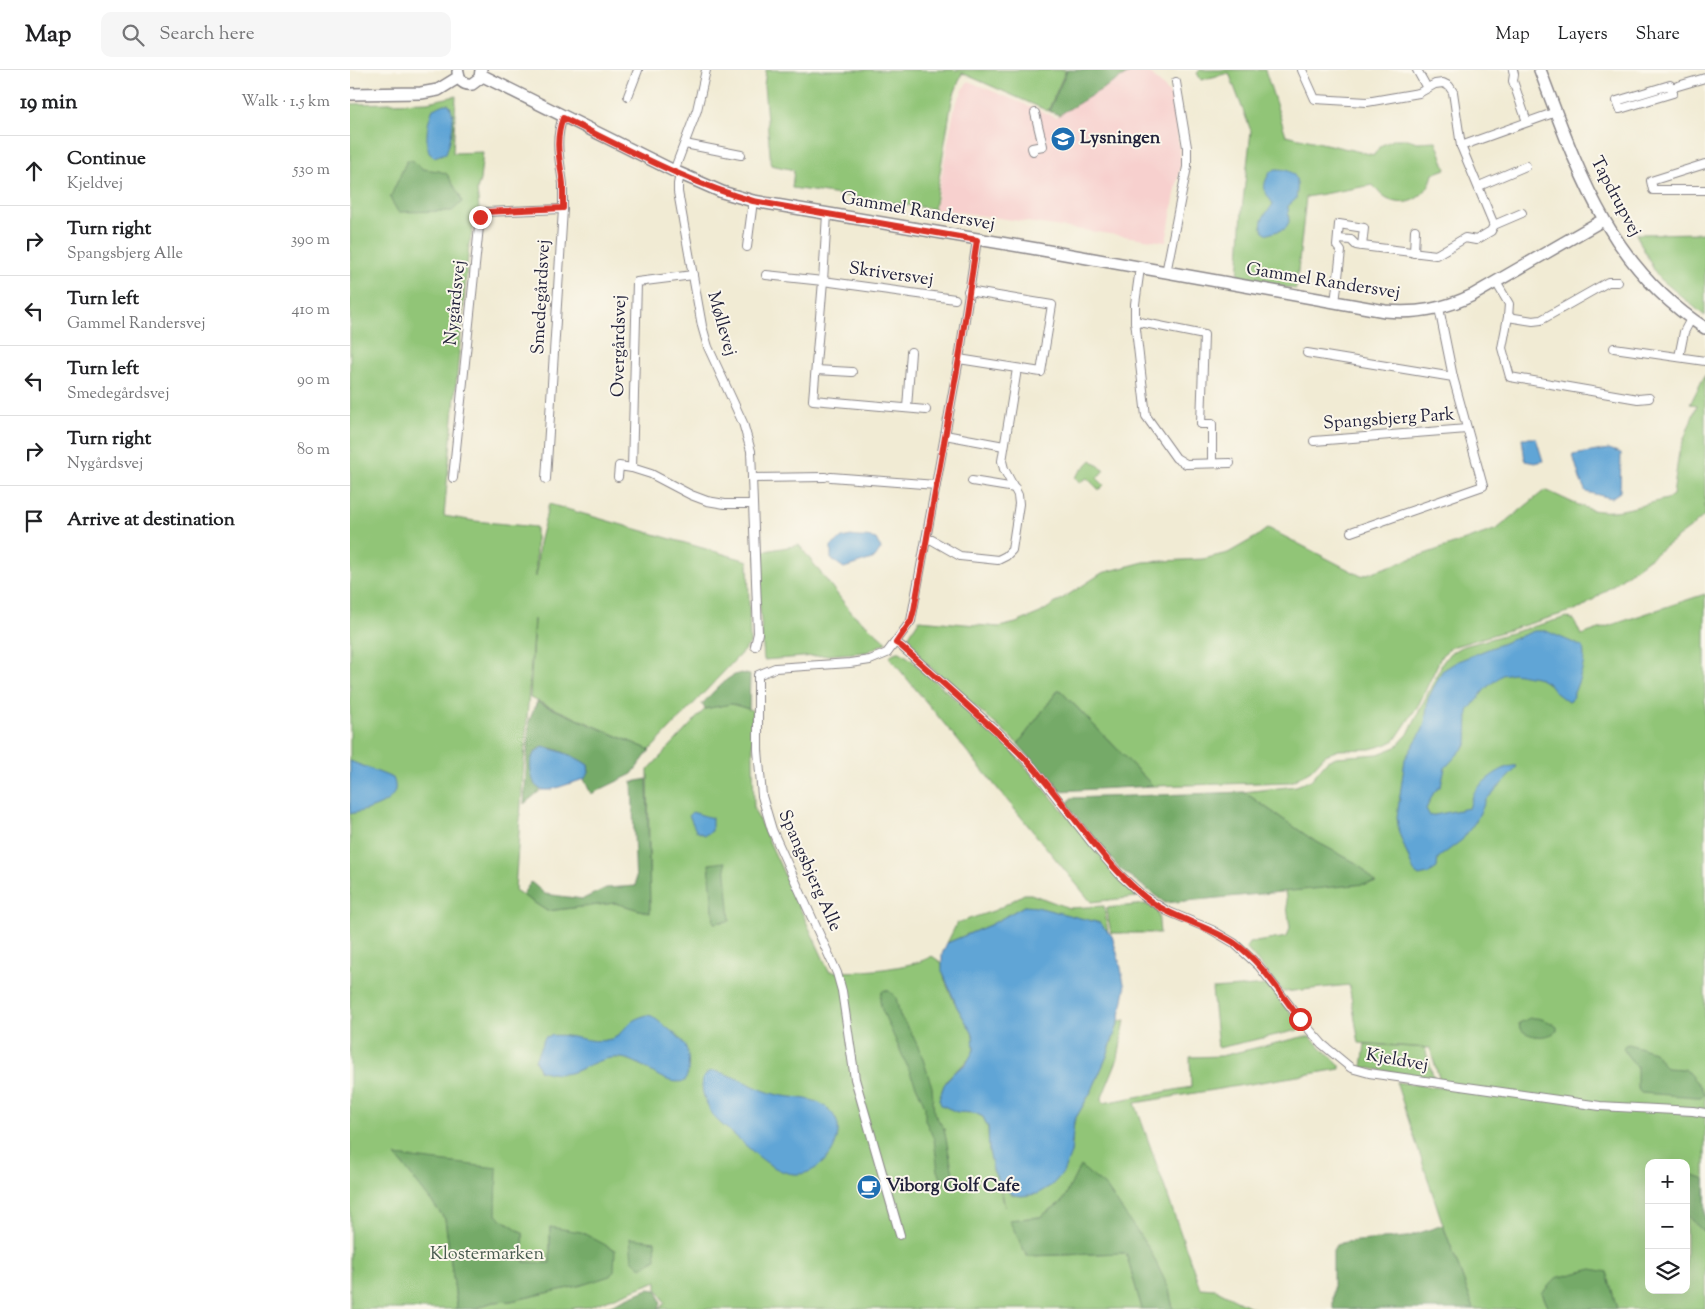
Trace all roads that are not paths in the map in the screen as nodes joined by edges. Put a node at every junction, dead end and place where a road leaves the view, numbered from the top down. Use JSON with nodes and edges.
{"nodes":[{"id":1,"x":638,"y":70,"type":"edge"},
{"id":2,"x":706,"y":70,"type":"edge"},
{"id":3,"x":1302,"y":70,"type":"edge"},
{"id":4,"x":1417,"y":70,"type":"edge"},
{"id":5,"x":1513,"y":70,"type":"edge"},
{"id":6,"x":1540,"y":70,"type":"edge"},
{"id":7,"x":481,"y":73,"type":"edge"},
{"id":8,"x":459,"y":74,"type":"edge"},
{"id":9,"x":1705,"y":78,"type":"edge"},
{"id":10,"x":1176,"y":82,"type":"dead end"},
{"id":11,"x":1427,"y":88,"type":"junction"},
{"id":12,"x":1671,"y":88,"type":"junction"},
{"id":13,"x":350,"y":94,"type":"edge"},
{"id":14,"x":628,"y":96,"type":"dead end"},
{"id":15,"x":1556,"y":112,"type":"junction"},
{"id":16,"x":1035,"y":113,"type":"dead end"},
{"id":17,"x":563,"y":118,"type":"junction"},
{"id":18,"x":1527,"y":122,"type":"junction"},
{"id":19,"x":685,"y":144,"type":"junction"},
{"id":20,"x":1461,"y":146,"type":"junction"},
{"id":21,"x":1033,"y":151,"type":"dead end"},
{"id":22,"x":741,"y":156,"type":"dead end"},
{"id":23,"x":1705,"y":164,"type":"edge"},
{"id":24,"x":1526,"y":166,"type":"dead end"},
{"id":25,"x":677,"y":173,"type":"junction"},
{"id":26,"x":1479,"y":186,"type":"junction"},
{"id":27,"x":1705,"y":190,"type":"edge"},
{"id":28,"x":753,"y":201,"type":"junction"},
{"id":29,"x":563,"y":208,"type":"junction"},
{"id":30,"x":827,"y":214,"type":"junction"},
{"id":31,"x":1522,"y":214,"type":"dead end"},
{"id":32,"x":1603,"y":220,"type":"junction"},
{"id":33,"x":1494,"y":225,"type":"junction"},
{"id":34,"x":1415,"y":230,"type":"dead end"},
{"id":35,"x":1338,"y":239,"type":"junction"},
{"id":36,"x":977,"y":240,"type":"junction"},
{"id":37,"x":1362,"y":246,"type":"junction"},
{"id":38,"x":747,"y":247,"type":"dead end"},
{"id":39,"x":1414,"y":252,"type":"junction"},
{"id":40,"x":1140,"y":268,"type":"junction"},
{"id":41,"x":1166,"y":273,"type":"junction"},
{"id":42,"x":693,"y":275,"type":"junction"},
{"id":43,"x":766,"y":275,"type":"dead end"},
{"id":44,"x":823,"y":281,"type":"junction"},
{"id":45,"x":1496,"y":282,"type":"junction"},
{"id":46,"x":1618,"y":282,"type":"dead end"},
{"id":47,"x":968,"y":291,"type":"junction"},
{"id":48,"x":955,"y":299,"type":"dead end"},
{"id":49,"x":1335,"y":303,"type":"junction"},
{"id":50,"x":1439,"y":308,"type":"junction"},
{"id":51,"x":1508,"y":317,"type":"junction"},
{"id":52,"x":1691,"y":319,"type":"junction"},
{"id":53,"x":1135,"y":321,"type":"junction"},
{"id":54,"x":1705,"y":328,"type":"edge"},
{"id":55,"x":1614,"y":348,"type":"dead end"},
{"id":56,"x":911,"y":352,"type":"dead end"},
{"id":57,"x":1307,"y":353,"type":"dead end"},
{"id":58,"x":1679,"y":357,"type":"junction"},
{"id":59,"x":959,"y":359,"type":"junction"},
{"id":60,"x":1705,"y":361,"type":"edge"},
{"id":61,"x":1017,"y":369,"type":"junction"},
{"id":62,"x":816,"y":370,"type":"junction"},
{"id":63,"x":852,"y":372,"type":"dead end"},
{"id":64,"x":1453,"y":377,"type":"junction"},
{"id":65,"x":1649,"y":398,"type":"dead end"},
{"id":66,"x":907,"y":408,"type":"junction"},
{"id":67,"x":926,"y":410,"type":"dead end"},
{"id":68,"x":1467,"y":429,"type":"junction"},
{"id":69,"x":945,"y":435,"type":"junction"},
{"id":70,"x":1314,"y":441,"type":"dead end"},
{"id":71,"x":1004,"y":446,"type":"junction"},
{"id":72,"x":1212,"y":463,"type":"junction"},
{"id":73,"x":1230,"y":463,"type":"dead end"},
{"id":74,"x":632,"y":468,"type":"junction"},
{"id":75,"x":618,"y":476,"type":"dead end"},
{"id":76,"x":453,"y":478,"type":"dead end"},
{"id":77,"x":752,"y":478,"type":"junction"},
{"id":78,"x":546,"y":479,"type":"dead end"},
{"id":79,"x":972,"y":481,"type":"dead end"},
{"id":80,"x":936,"y":485,"type":"junction"},
{"id":81,"x":1015,"y":488,"type":"junction"},
{"id":82,"x":752,"y":504,"type":"junction"},
{"id":83,"x":1350,"y":532,"type":"dead end"},
{"id":84,"x":926,"y":539,"type":"junction"},
{"id":85,"x":896,"y":643,"type":"junction"},
{"id":86,"x":755,"y":646,"type":"dead end"},
{"id":87,"x":1705,"y":1113,"type":"edge"},
{"id":88,"x":900,"y":1235,"type":"dead end"}],
"edges":[{"from":1,"to":14,"type":"street"},
{"from":2,"to":19,"type":"street","name":"Møllevej"},
{"from":3,"to":11,"type":"street"},
{"from":4,"to":11,"type":"street"},
{"from":5,"to":18,"type":"street"},
{"from":6,"to":15,"type":"street","name":"Tapdrupvej"},
{"from":7,"to":8,"type":"street"},
{"from":7,"to":17,"type":"street","name":"Gammel Randersvej"},
{"from":8,"to":13,"type":"street"},
{"from":9,"to":12,"type":"street"},
{"from":10,"to":41,"type":"street"},
{"from":11,"to":20,"type":"street"},
{"from":12,"to":12,"type":"street"},
{"from":15,"to":18,"type":"street"},
{"from":15,"to":32,"type":"street","name":"Tapdrupvej"},
{"from":16,"to":21,"type":"street"},
{"from":17,"to":25,"type":"street","name":"Gammel Randersvej"},
{"from":17,"to":29,"type":"street","name":"Smedegårdsvej"},
{"from":18,"to":20,"type":"street"},
{"from":19,"to":22,"type":"street"},
{"from":19,"to":25,"type":"street","name":"Møllevej"},
{"from":20,"to":26,"type":"street"},
{"from":23,"to":27,"type":"street"},
{"from":24,"to":26,"type":"street"},
{"from":25,"to":28,"type":"street","name":"Gammel Randersvej"},
{"from":25,"to":42,"type":"street","name":"Møllevej"},
{"from":26,"to":33,"type":"street"},
{"from":28,"to":30,"type":"street","name":"Gammel Randersvej"},
{"from":28,"to":38,"type":"street"},
{"from":29,"to":76,"type":"street","name":"Nygårdsvej"},
{"from":29,"to":78,"type":"street","name":"Smedegårdsvej"},
{"from":30,"to":36,"type":"street","name":"Gammel Randersvej"},
{"from":30,"to":44,"type":"street","name":"Skriversvej"},
{"from":31,"to":33,"type":"street"},
{"from":32,"to":45,"type":"street","name":"Gammel Randersvej"},
{"from":32,"to":52,"type":"street","name":"Tapdrupvej"},
{"from":33,"to":39,"type":"street"},
{"from":34,"to":39,"type":"street"},
{"from":35,"to":37,"type":"street"},
{"from":35,"to":37,"type":"street"},
{"from":35,"to":49,"type":"street"},
{"from":36,"to":40,"type":"street","name":"Gammel Randersvej"},
{"from":36,"to":47,"type":"street","name":"Spangsbjerg Alle"},
{"from":37,"to":39,"type":"street"},
{"from":40,"to":41,"type":"street","name":"Gammel Randersvej"},
{"from":40,"to":53,"type":"street"},
{"from":41,"to":49,"type":"street","name":"Gammel Randersvej"},
{"from":42,"to":74,"type":"street","name":"Overgårdsvej"},
{"from":42,"to":77,"type":"street","name":"Møllevej"},
{"from":43,"to":44,"type":"street","name":"Skriversvej"},
{"from":44,"to":48,"type":"street","name":"Skriversvej"},
{"from":44,"to":62,"type":"street","name":"Skriversvej"},
{"from":45,"to":50,"type":"street","name":"Gammel Randersvej"},
{"from":45,"to":51,"type":"street"},
{"from":46,"to":51,"type":"street"},
{"from":47,"to":59,"type":"street","name":"Spangsbjerg Alle"},
{"from":47,"to":61,"type":"street"},
{"from":49,"to":50,"type":"street","name":"Gammel Randersvej"},
{"from":50,"to":64,"type":"street","name":"Spangsbjerg Park"},
{"from":51,"to":65,"type":"street"},
{"from":52,"to":54,"type":"street","name":"Tapdrupvej"},
{"from":52,"to":58,"type":"street"},
{"from":53,"to":72,"type":"street"},
{"from":53,"to":72,"type":"street"},
{"from":55,"to":58,"type":"street"},
{"from":56,"to":66,"type":"street"},
{"from":57,"to":64,"type":"street"},
{"from":58,"to":60,"type":"street"},
{"from":59,"to":61,"type":"street"},
{"from":59,"to":69,"type":"street","name":"Spangsbjerg Alle"},
{"from":61,"to":71,"type":"street"},
{"from":62,"to":63,"type":"street"},
{"from":62,"to":66,"type":"street","name":"Skriversvej"},
{"from":64,"to":68,"type":"street","name":"Spangsbjerg Park"},
{"from":66,"to":67,"type":"street","name":"Skriversvej"},
{"from":68,"to":70,"type":"street","name":"Spangsbjerg Park"},
{"from":68,"to":83,"type":"street","name":"Spangsbjerg Park"},
{"from":69,"to":71,"type":"street"},
{"from":69,"to":80,"type":"street","name":"Spangsbjerg Alle"},
{"from":71,"to":81,"type":"street"},
{"from":72,"to":73,"type":"street"},
{"from":74,"to":75,"type":"street"},
{"from":74,"to":82,"type":"street"},
{"from":77,"to":80,"type":"street"},
{"from":77,"to":82,"type":"street","name":"Møllevej"},
{"from":79,"to":81,"type":"street"},
{"from":80,"to":84,"type":"street","name":"Spangsbjerg Alle"},
{"from":81,"to":84,"type":"street"},
{"from":82,"to":86,"type":"street","name":"Møllevej"},
{"from":84,"to":85,"type":"street","name":"Spangsbjerg Alle"},
{"from":85,"to":87,"type":"street","name":"Kjeldvej"},
{"from":85,"to":88,"type":"street","name":"Spangsbjerg Alle"}]}
